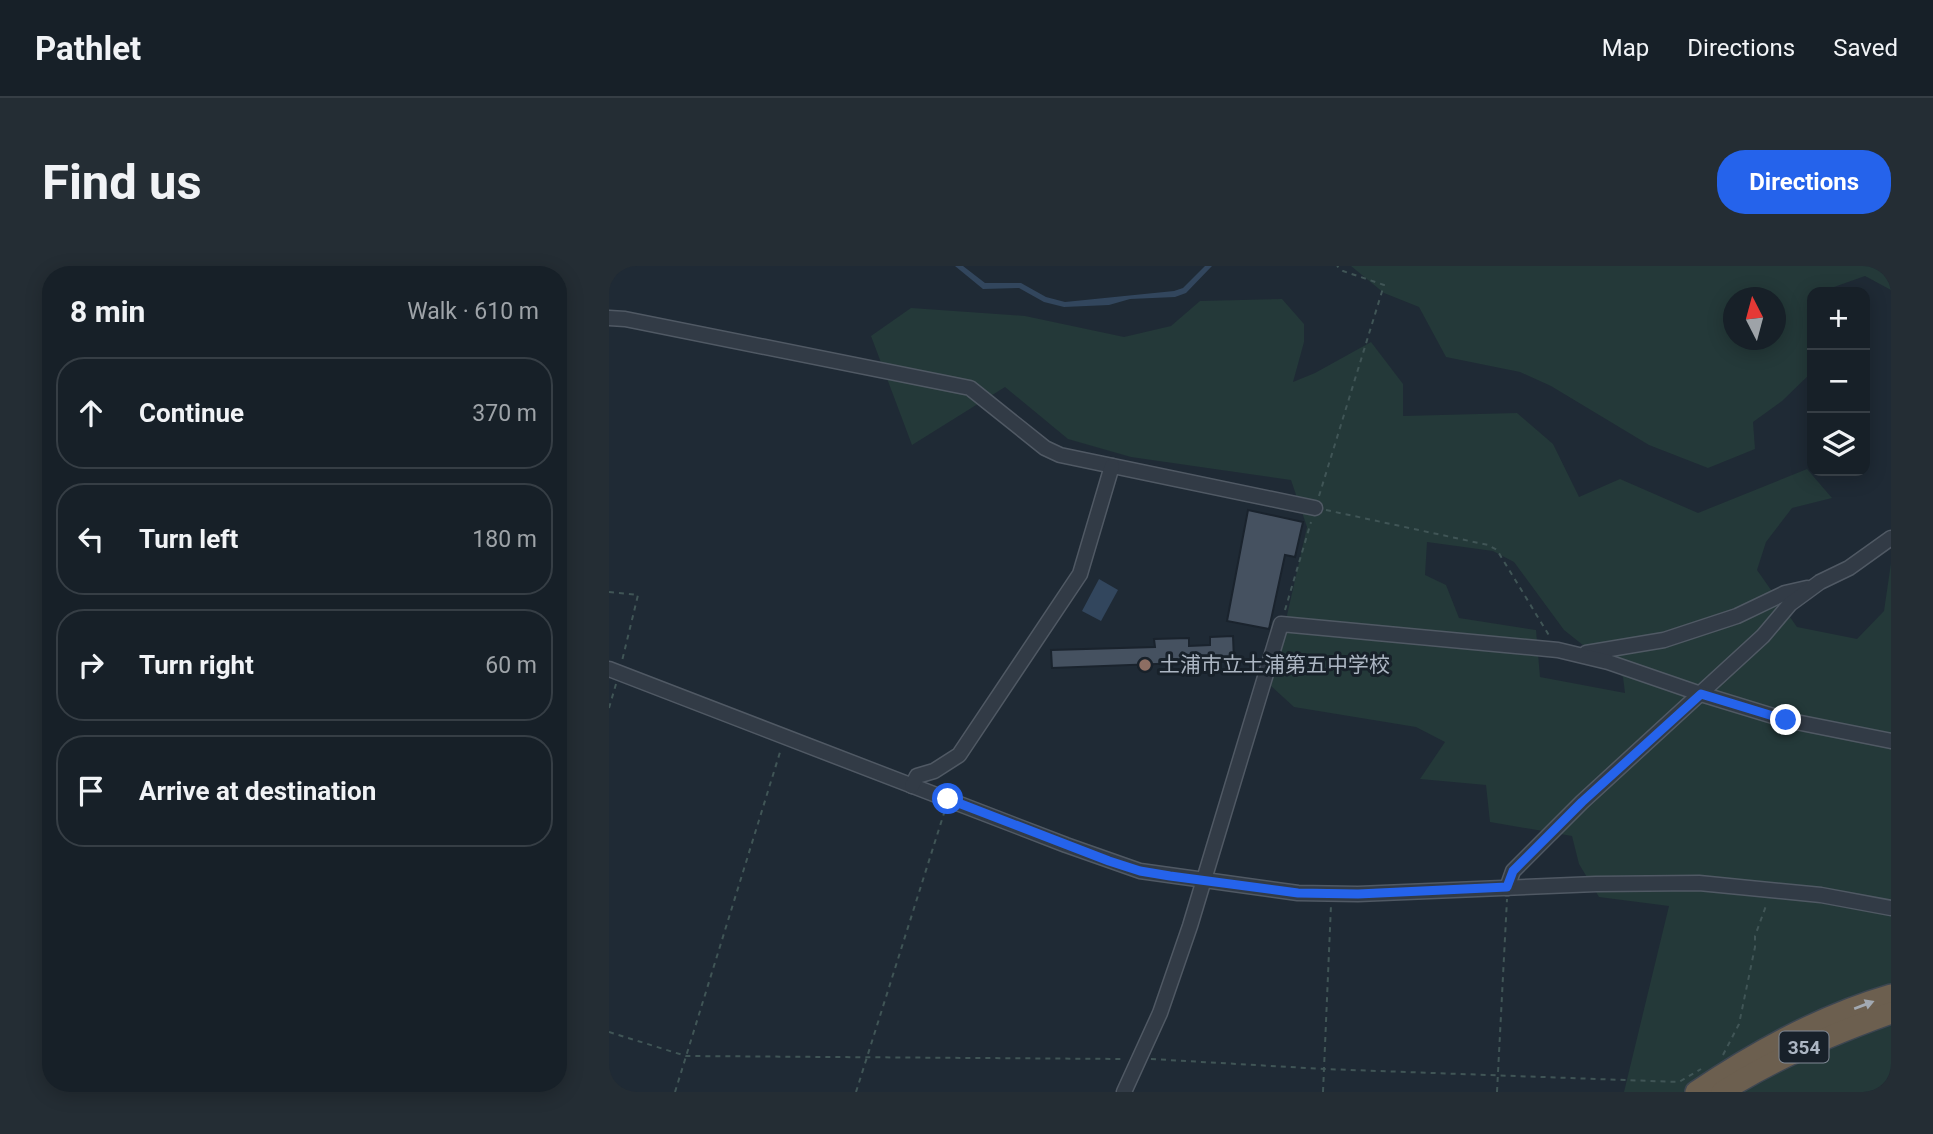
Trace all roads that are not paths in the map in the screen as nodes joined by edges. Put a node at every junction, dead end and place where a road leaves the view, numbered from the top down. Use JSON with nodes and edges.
{"nodes":[{"id":1,"x":609,"y":318,"type":"edge"},
{"id":2,"x":1112,"y":466,"type":"junction"},
{"id":3,"x":1315,"y":508,"type":"road end"},
{"id":4,"x":1891,"y":538,"type":"edge"},
{"id":5,"x":1813,"y":586,"type":"junction"},
{"id":6,"x":1578,"y":655,"type":"junction"},
{"id":7,"x":614,"y":671,"type":"edge"},
{"id":8,"x":1701,"y":694,"type":"junction"},
{"id":9,"x":1891,"y":741,"type":"edge"},
{"id":10,"x":912,"y":786,"type":"junction"},
{"id":11,"x":1202,"y":881,"type":"junction"},
{"id":12,"x":1507,"y":887,"type":"junction"},
{"id":13,"x":1891,"y":908,"type":"edge"},
{"id":14,"x":1891,"y":995,"type":"edge"},
{"id":15,"x":1891,"y":1013,"type":"edge"},
{"id":16,"x":1124,"y":1092,"type":"edge"},
{"id":17,"x":1696,"y":1092,"type":"edge"},
{"id":18,"x":1722,"y":1092,"type":"edge"}],
"edges":[{"from":1,"to":2,"type":"street"},
{"from":2,"to":3,"type":"street"},
{"from":2,"to":10,"type":"street"},
{"from":4,"to":5,"type":"street"},
{"from":5,"to":6,"type":"street"},
{"from":5,"to":8,"type":"street"},
{"from":6,"to":8,"type":"street"},
{"from":6,"to":11,"type":"street"},
{"from":7,"to":10,"type":"street"},
{"from":8,"to":9,"type":"street"},
{"from":8,"to":12,"type":"street"},
{"from":10,"to":11,"type":"street"},
{"from":11,"to":12,"type":"street"},
{"from":11,"to":16,"type":"street"},
{"from":12,"to":13,"type":"street"},
{"from":17,"to":14,"type":"highway","number":"354","one_way":true},
{"from":15,"to":18,"type":"highway","number":"354"}]}
